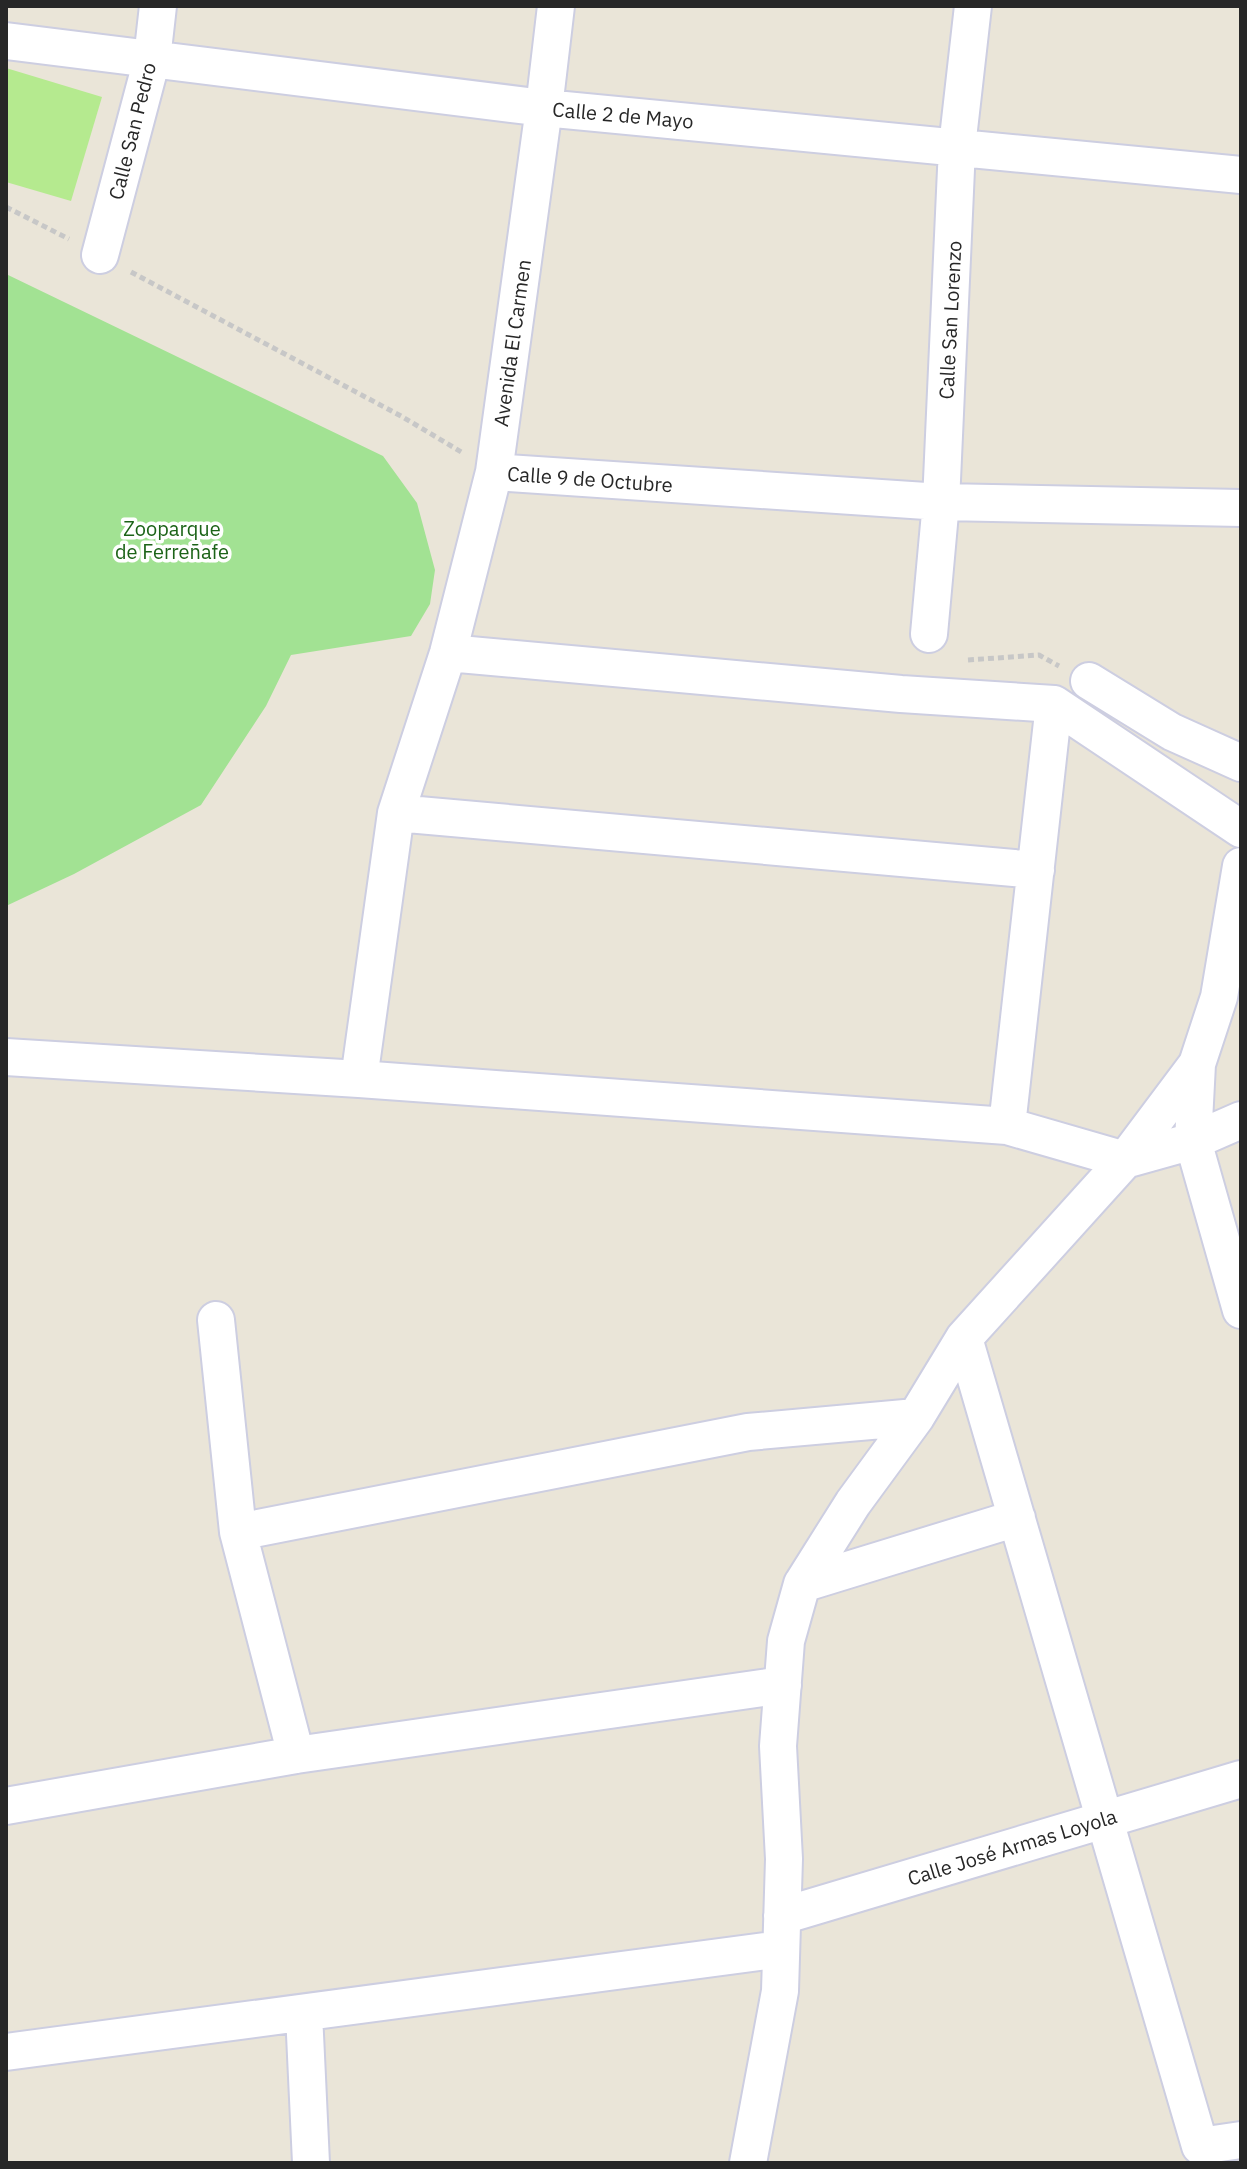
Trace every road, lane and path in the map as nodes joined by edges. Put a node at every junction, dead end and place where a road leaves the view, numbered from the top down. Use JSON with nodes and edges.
{"nodes":[{"id":1,"x":158,"y":6,"type":"edge"},
{"id":2,"x":556,"y":6,"type":"edge"},
{"id":3,"x":973,"y":6,"type":"edge"},
{"id":4,"x":6,"y":41,"type":"edge"},
{"id":5,"x":152,"y":59,"type":"junction"},
{"id":6,"x":544,"y":108,"type":"junction"},
{"id":7,"x":957,"y":147,"type":"junction"},
{"id":8,"x":1241,"y":175,"type":"edge"},
{"id":9,"x":6,"y":207,"type":"edge"},
{"id":10,"x":100,"y":255,"type":"junction"},
{"id":11,"x":494,"y":472,"type":"junction"},
{"id":12,"x":941,"y":502,"type":"junction"},
{"id":13,"x":1241,"y":508,"type":"edge"},
{"id":14,"x":929,"y":634,"type":"joint"},
{"id":15,"x":448,"y":653,"type":"junction"},
{"id":16,"x":1089,"y":681,"type":"joint"},
{"id":17,"x":1054,"y":704,"type":"junction"},
{"id":18,"x":1241,"y":763,"type":"edge"},
{"id":19,"x":396,"y":813,"type":"junction"},
{"id":20,"x":1241,"y":829,"type":"edge"},
{"id":21,"x":1241,"y":866,"type":"edge"},
{"id":22,"x":1036,"y":870,"type":"junction"},
{"id":23,"x":6,"y":1057,"type":"edge"},
{"id":24,"x":1197,"y":1064,"type":"junction"},
{"id":25,"x":359,"y":1079,"type":"junction"},
{"id":26,"x":1241,"y":1120,"type":"edge"},
{"id":27,"x":1007,"y":1126,"type":"junction"},
{"id":28,"x":1193,"y":1141,"type":"junction"},
{"id":29,"x":1125,"y":1160,"type":"junction"},
{"id":30,"x":1241,"y":1310,"type":"edge"},
{"id":31,"x":216,"y":1320,"type":"dead end"},
{"id":32,"x":964,"y":1338,"type":"junction"},
{"id":33,"x":916,"y":1417,"type":"junction"},
{"id":34,"x":1017,"y":1518,"type":"junction"},
{"id":35,"x":238,"y":1532,"type":"junction"},
{"id":36,"x":802,"y":1584,"type":"junction"},
{"id":37,"x":783,"y":1685,"type":"junction"},
{"id":38,"x":296,"y":1755,"type":"junction"},
{"id":39,"x":1241,"y":1779,"type":"edge"},
{"id":40,"x":6,"y":1806,"type":"edge"},
{"id":41,"x":1106,"y":1819,"type":"junction"},
{"id":42,"x":782,"y":1933,"type":"junction"},
{"id":43,"x":304,"y":2013,"type":"junction"},
{"id":44,"x":6,"y":2052,"type":"edge"},
{"id":45,"x":1241,"y":2140,"type":"edge"},
{"id":46,"x":311,"y":2163,"type":"edge"},
{"id":47,"x":748,"y":2163,"type":"edge"}],
"edges":[{"from":1,"to":5,"type":"street","name":"Calle San Pedro"},
{"from":2,"to":6,"type":"street","name":"Avenida El Carmen"},
{"from":3,"to":7,"type":"street","name":"Calle San Lorenzo"},
{"from":4,"to":5,"type":"street","name":"Calle 2 de Mayo"},
{"from":5,"to":6,"type":"street","name":"Calle 2 de Mayo"},
{"from":5,"to":10,"type":"street","name":"Calle San Pedro"},
{"from":6,"to":7,"type":"street","name":"Calle 2 de Mayo"},
{"from":6,"to":11,"type":"street","name":"Avenida El Carmen"},
{"from":7,"to":8,"type":"street","name":"Calle 2 de Mayo"},
{"from":7,"to":12,"type":"street","name":"Calle San Lorenzo"},
{"from":9,"to":10,"type":"path","name":"Calle 9 de Octubre"},
{"from":10,"to":11,"type":"path","name":"Calle 9 de Octubre"},
{"from":11,"to":12,"type":"street","name":"Calle 9 de Octubre"},
{"from":11,"to":15,"type":"street","name":"Avenida El Carmen"},
{"from":12,"to":13,"type":"street","name":"Calle 9 de Octubre"},
{"from":12,"to":14,"type":"street","name":"Calle San Lorenzo"},
{"from":14,"to":16,"type":"path"},
{"from":15,"to":17,"type":"street"},
{"from":15,"to":19,"type":"street","name":"Avenida El Carmen"},
{"from":16,"to":18,"type":"street"},
{"from":17,"to":20,"type":"street"},
{"from":17,"to":22,"type":"street"},
{"from":19,"to":22,"type":"street"},
{"from":19,"to":25,"type":"street","name":"Avenida El Carmen"},
{"from":21,"to":24,"type":"street"},
{"from":22,"to":27,"type":"street"},
{"from":23,"to":25,"type":"street"},
{"from":24,"to":28,"type":"street"},
{"from":24,"to":29,"type":"street"},
{"from":25,"to":27,"type":"street"},
{"from":26,"to":28,"type":"street"},
{"from":27,"to":29,"type":"street"},
{"from":28,"to":29,"type":"street"},
{"from":28,"to":30,"type":"street"},
{"from":29,"to":32,"type":"street"},
{"from":31,"to":35,"type":"street"},
{"from":32,"to":33,"type":"street"},
{"from":32,"to":34,"type":"street"},
{"from":33,"to":35,"type":"street"},
{"from":33,"to":36,"type":"street"},
{"from":34,"to":36,"type":"street"},
{"from":34,"to":41,"type":"street"},
{"from":35,"to":38,"type":"street"},
{"from":36,"to":37,"type":"street"},
{"from":37,"to":38,"type":"street"},
{"from":37,"to":42,"type":"street"},
{"from":38,"to":40,"type":"street"},
{"from":39,"to":41,"type":"street","name":"Calle José Armas Loyola"},
{"from":41,"to":42,"type":"street","name":"Calle José Armas Loyola"},
{"from":41,"to":45,"type":"street"},
{"from":42,"to":43,"type":"street","name":"Calle José Armas Loyola"},
{"from":42,"to":47,"type":"street"},
{"from":43,"to":44,"type":"street","name":"Calle José Armas Loyola"},
{"from":43,"to":46,"type":"street"}]}
